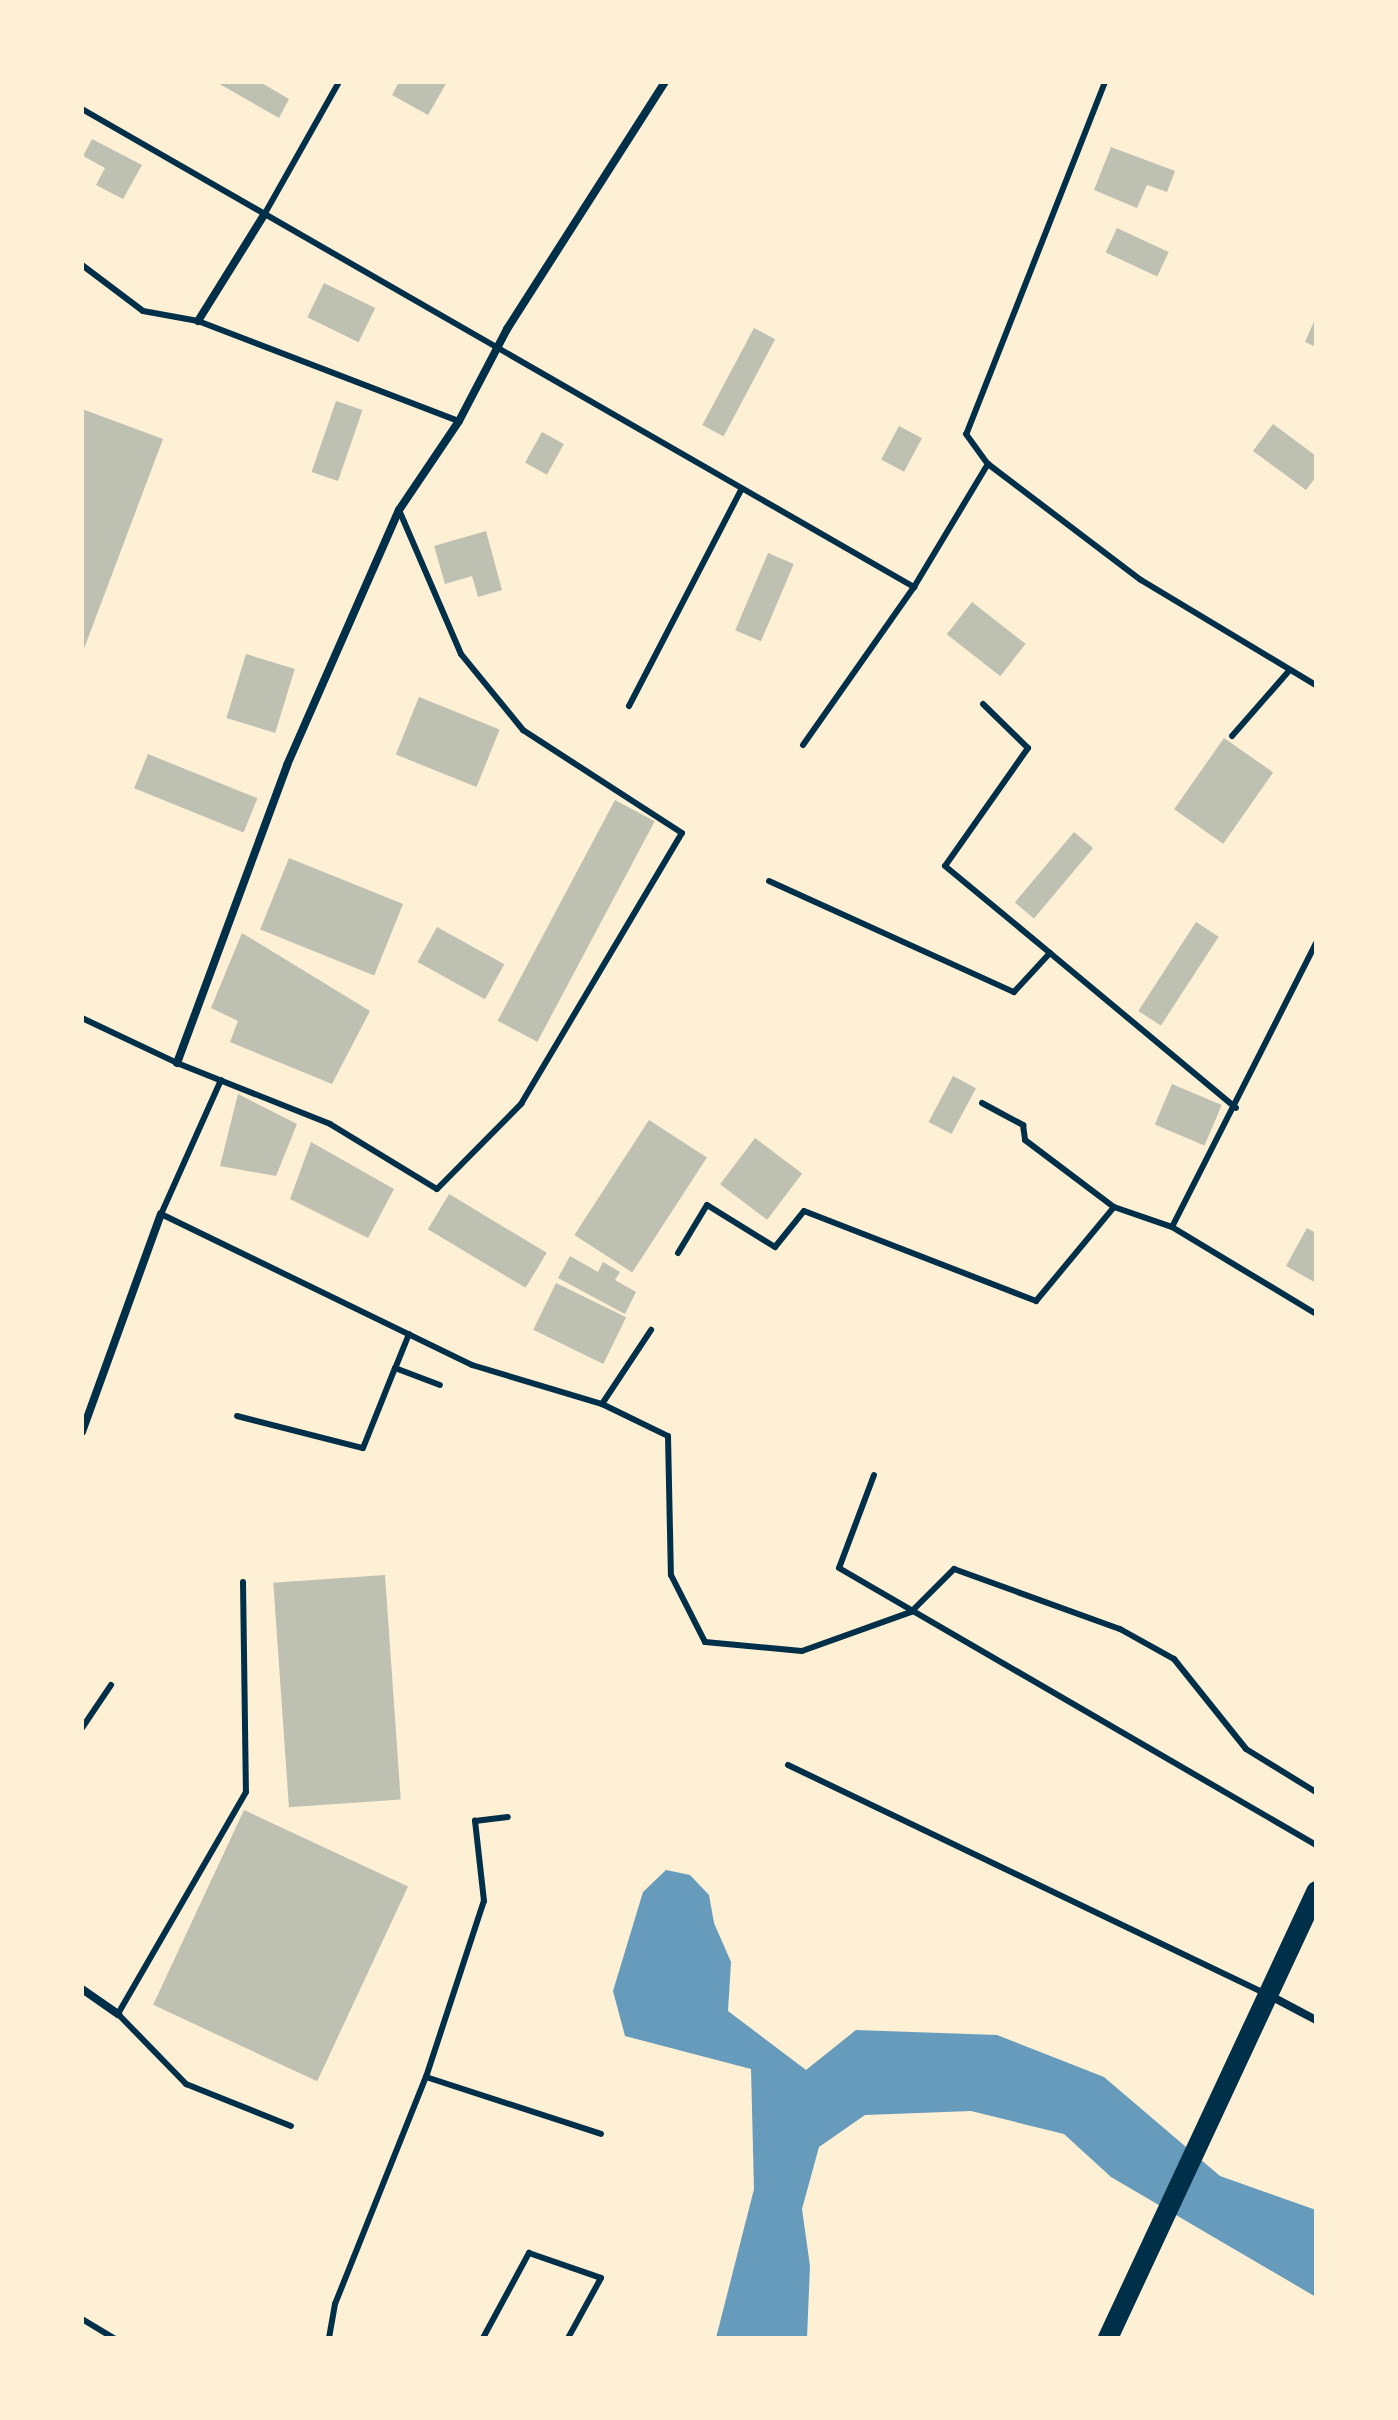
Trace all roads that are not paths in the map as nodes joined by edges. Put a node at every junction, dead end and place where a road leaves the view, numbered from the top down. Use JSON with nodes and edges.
{"nodes":[{"id":1,"x":339,"y":82,"type":"edge"},
{"id":2,"x":665,"y":82,"type":"edge"},
{"id":3,"x":1105,"y":82,"type":"edge"},
{"id":4,"x":82,"y":109,"type":"edge"},
{"id":5,"x":264,"y":215,"type":"junction"},
{"id":6,"x":82,"y":265,"type":"edge"},
{"id":7,"x":198,"y":321,"type":"junction"},
{"id":8,"x":496,"y":350,"type":"junction"},
{"id":9,"x":459,"y":421,"type":"junction"},
{"id":10,"x":988,"y":464,"type":"junction"},
{"id":11,"x":741,"y":490,"type":"junction"},
{"id":12,"x":399,"y":510,"type":"junction"},
{"id":13,"x":914,"y":587,"type":"junction"},
{"id":14,"x":1288,"y":672,"type":"junction"},
{"id":15,"x":1316,"y":685,"type":"edge"},
{"id":16,"x":983,"y":704,"type":"dead end"},
{"id":17,"x":629,"y":706,"type":"dead end"},
{"id":18,"x":1232,"y":736,"type":"dead end"},
{"id":19,"x":803,"y":745,"type":"dead end"},
{"id":20,"x":769,"y":881,"type":"dead end"},
{"id":21,"x":1316,"y":943,"type":"edge"},
{"id":22,"x":1050,"y":953,"type":"junction"},
{"id":23,"x":82,"y":1018,"type":"edge"},
{"id":24,"x":177,"y":1063,"type":"junction"},
{"id":25,"x":221,"y":1080,"type":"junction"},
{"id":26,"x":982,"y":1103,"type":"dead end"},
{"id":27,"x":1236,"y":1108,"type":"junction"},
{"id":28,"x":1114,"y":1207,"type":"junction"},
{"id":29,"x":161,"y":1214,"type":"junction"},
{"id":30,"x":1172,"y":1227,"type":"junction"},
{"id":31,"x":678,"y":1253,"type":"dead end"},
{"id":32,"x":1316,"y":1314,"type":"edge"},
{"id":33,"x":651,"y":1330,"type":"dead end"},
{"id":34,"x":409,"y":1334,"type":"junction"},
{"id":35,"x":395,"y":1368,"type":"junction"},
{"id":36,"x":440,"y":1385,"type":"dead end"},
{"id":37,"x":602,"y":1404,"type":"junction"},
{"id":38,"x":237,"y":1416,"type":"dead end"},
{"id":39,"x":82,"y":1432,"type":"edge"},
{"id":40,"x":874,"y":1475,"type":"dead end"},
{"id":41,"x":243,"y":1582,"type":"dead end"},
{"id":42,"x":911,"y":1612,"type":"junction"},
{"id":43,"x":111,"y":1685,"type":"dead end"},
{"id":44,"x":82,"y":1728,"type":"edge"},
{"id":45,"x":788,"y":1765,"type":"dead end"},
{"id":46,"x":1316,"y":1792,"type":"edge"},
{"id":47,"x":508,"y":1817,"type":"dead end"},
{"id":48,"x":1316,"y":1845,"type":"edge"},
{"id":49,"x":1316,"y":1891,"type":"edge"},
{"id":50,"x":82,"y":1989,"type":"edge"},
{"id":51,"x":1267,"y":1994,"type":"junction"},
{"id":52,"x":118,"y":2014,"type":"junction"},
{"id":53,"x":1316,"y":2020,"type":"edge"},
{"id":54,"x":426,"y":2077,"type":"junction"},
{"id":55,"x":291,"y":2126,"type":"dead end"},
{"id":56,"x":601,"y":2134,"type":"dead end"},
{"id":57,"x":82,"y":2319,"type":"edge"},
{"id":58,"x":114,"y":2338,"type":"edge"},
{"id":59,"x":329,"y":2338,"type":"edge"},
{"id":60,"x":483,"y":2338,"type":"edge"},
{"id":61,"x":568,"y":2338,"type":"edge"},
{"id":62,"x":1108,"y":2338,"type":"edge"}],
"edges":[{"from":1,"to":5,"type":"lane"},
{"from":2,"to":8,"type":"street"},
{"from":3,"to":10,"type":"lane"},
{"from":4,"to":5,"type":"lane"},
{"from":5,"to":7,"type":"street"},
{"from":5,"to":8,"type":"lane"},
{"from":6,"to":7,"type":"lane"},
{"from":7,"to":9,"type":"lane"},
{"from":8,"to":9,"type":"street"},
{"from":8,"to":11,"type":"lane"},
{"from":9,"to":12,"type":"street"},
{"from":10,"to":13,"type":"lane"},
{"from":10,"to":14,"type":"lane"},
{"from":11,"to":13,"type":"lane"},
{"from":11,"to":17,"type":"lane"},
{"from":12,"to":24,"type":"street"},
{"from":12,"to":25,"type":"lane"},
{"from":13,"to":19,"type":"lane"},
{"from":14,"to":15,"type":"lane"},
{"from":14,"to":18,"type":"lane"},
{"from":16,"to":22,"type":"lane"},
{"from":20,"to":22,"type":"lane"},
{"from":21,"to":27,"type":"lane"},
{"from":22,"to":27,"type":"lane"},
{"from":23,"to":24,"type":"lane"},
{"from":24,"to":25,"type":"lane"},
{"from":25,"to":29,"type":"lane"},
{"from":26,"to":28,"type":"lane"},
{"from":27,"to":30,"type":"lane"},
{"from":28,"to":30,"type":"lane"},
{"from":28,"to":31,"type":"lane"},
{"from":29,"to":34,"type":"lane"},
{"from":29,"to":39,"type":"street"},
{"from":30,"to":32,"type":"lane"},
{"from":33,"to":37,"type":"lane"},
{"from":34,"to":35,"type":"lane"},
{"from":34,"to":37,"type":"lane"},
{"from":35,"to":36,"type":"lane"},
{"from":35,"to":38,"type":"lane"},
{"from":37,"to":42,"type":"lane"},
{"from":40,"to":42,"type":"lane"},
{"from":41,"to":52,"type":"lane"},
{"from":42,"to":46,"type":"lane"},
{"from":42,"to":48,"type":"lane"},
{"from":43,"to":44,"type":"lane"},
{"from":45,"to":51,"type":"lane"},
{"from":47,"to":54,"type":"lane"},
{"from":49,"to":51,"type":"main road"},
{"from":50,"to":52,"type":"street"},
{"from":51,"to":53,"type":"street"},
{"from":51,"to":62,"type":"main road"},
{"from":52,"to":55,"type":"lane"},
{"from":54,"to":56,"type":"lane"},
{"from":54,"to":59,"type":"lane"},
{"from":57,"to":58,"type":"lane"},
{"from":60,"to":61,"type":"lane"}]}
